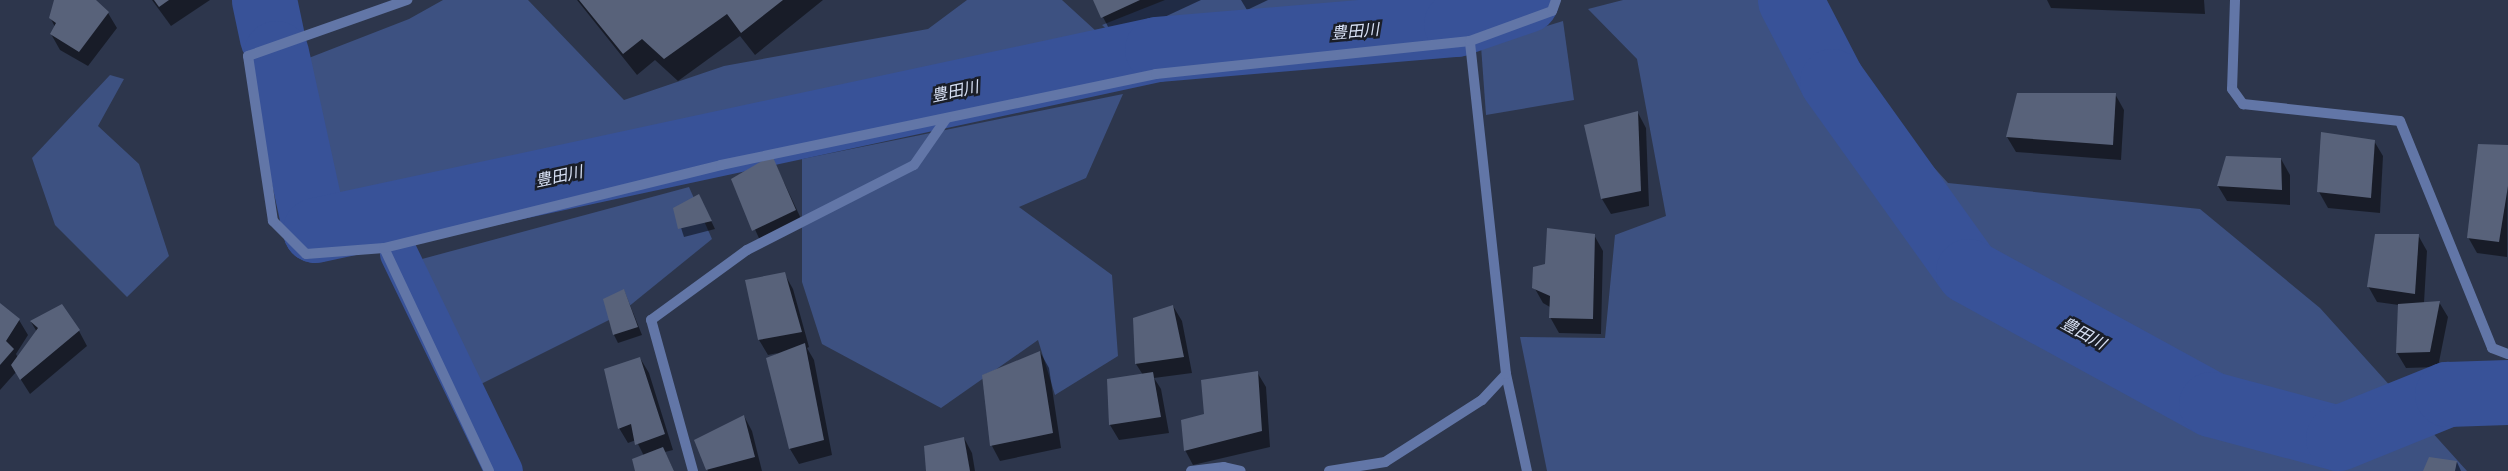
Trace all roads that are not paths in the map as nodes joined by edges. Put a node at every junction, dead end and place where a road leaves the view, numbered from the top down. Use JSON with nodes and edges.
{"nodes":[{"id":1,"x":406,"y":0,"type":"edge"},
{"id":2,"x":1556,"y":0,"type":"edge"},
{"id":3,"x":2235,"y":0,"type":"edge"},
{"id":4,"x":1470,"y":41,"type":"junction"},
{"id":5,"x":946,"y":119,"type":"junction"},
{"id":6,"x":384,"y":248,"type":"junction"},
{"id":7,"x":2508,"y":354,"type":"edge"},
{"id":8,"x":1506,"y":374,"type":"junction"},
{"id":9,"x":489,"y":471,"type":"edge"},
{"id":10,"x":693,"y":471,"type":"edge"},
{"id":11,"x":1191,"y":471,"type":"edge"},
{"id":12,"x":1241,"y":471,"type":"edge"},
{"id":13,"x":1329,"y":471,"type":"edge"},
{"id":14,"x":1527,"y":471,"type":"edge"}],
"edges":[{"from":1,"to":6,"type":"street"},
{"from":2,"to":4,"type":"street"},
{"from":3,"to":7,"type":"street"},
{"from":4,"to":5,"type":"street"},
{"from":4,"to":8,"type":"street"},
{"from":5,"to":6,"type":"street"},
{"from":5,"to":10,"type":"street"},
{"from":6,"to":9,"type":"street"},
{"from":8,"to":13,"type":"street"},
{"from":8,"to":14,"type":"street"},
{"from":11,"to":12,"type":"street"}]}
